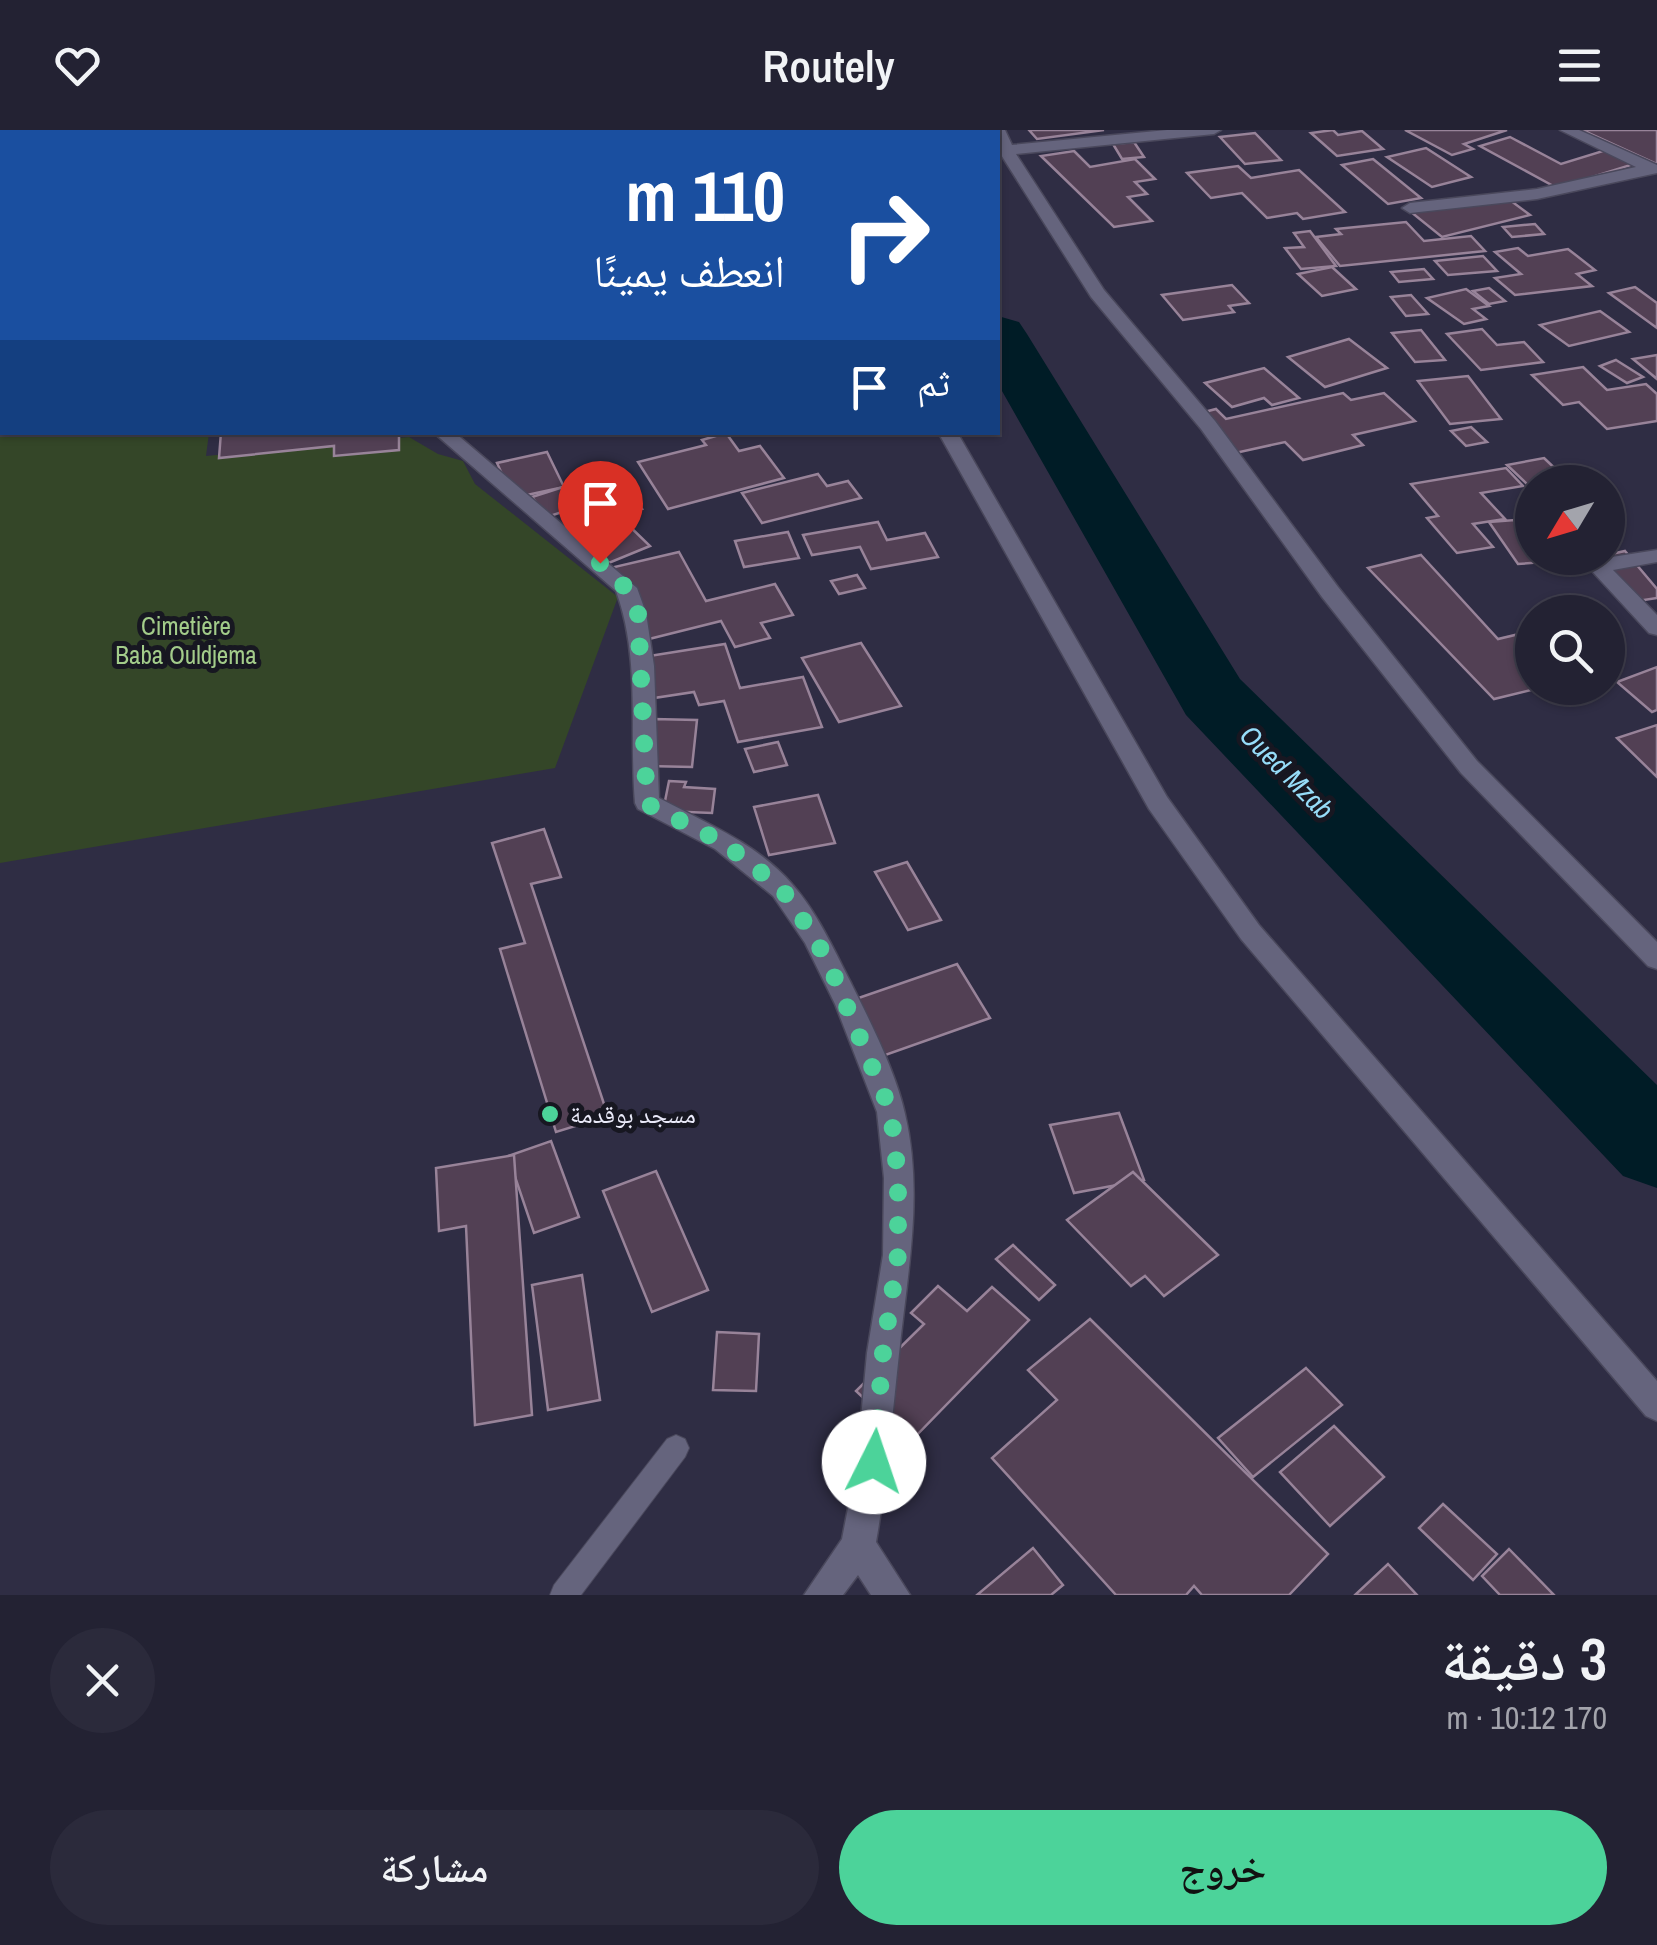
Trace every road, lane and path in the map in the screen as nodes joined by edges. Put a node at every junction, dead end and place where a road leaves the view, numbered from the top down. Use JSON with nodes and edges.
{"nodes":[{"id":1,"x":1214,"y":130,"type":"edge"},
{"id":2,"x":1567,"y":130,"type":"edge"},
{"id":3,"x":1002,"y":140,"type":"edge"},
{"id":4,"x":1654,"y":170,"type":"edge"},
{"id":5,"x":1410,"y":208,"type":"dead end"},
{"id":6,"x":446,"y":435,"type":"edge"},
{"id":7,"x":949,"y":435,"type":"edge"},
{"id":8,"x":1657,"y":556,"type":"edge"},
{"id":9,"x":1657,"y":628,"type":"edge"},
{"id":10,"x":1657,"y":959,"type":"edge"},
{"id":11,"x":1657,"y":1405,"type":"edge"},
{"id":12,"x":676,"y":1448,"type":"dead end"},
{"id":13,"x":858,"y":1546,"type":"junction"},
{"id":14,"x":564,"y":1595,"type":"edge"},
{"id":15,"x":822,"y":1595,"type":"edge"},
{"id":16,"x":892,"y":1595,"type":"edge"}],
"edges":[{"from":1,"to":3,"type":"street"},
{"from":2,"to":4,"type":"street"},
{"from":3,"to":10,"type":"street"},
{"from":4,"to":5,"type":"street"},
{"from":6,"to":13,"type":"street"},
{"from":7,"to":11,"type":"street"},
{"from":8,"to":9,"type":"street"},
{"from":12,"to":14,"type":"lane"},
{"from":13,"to":15,"type":"street"},
{"from":13,"to":16,"type":"street"}]}
